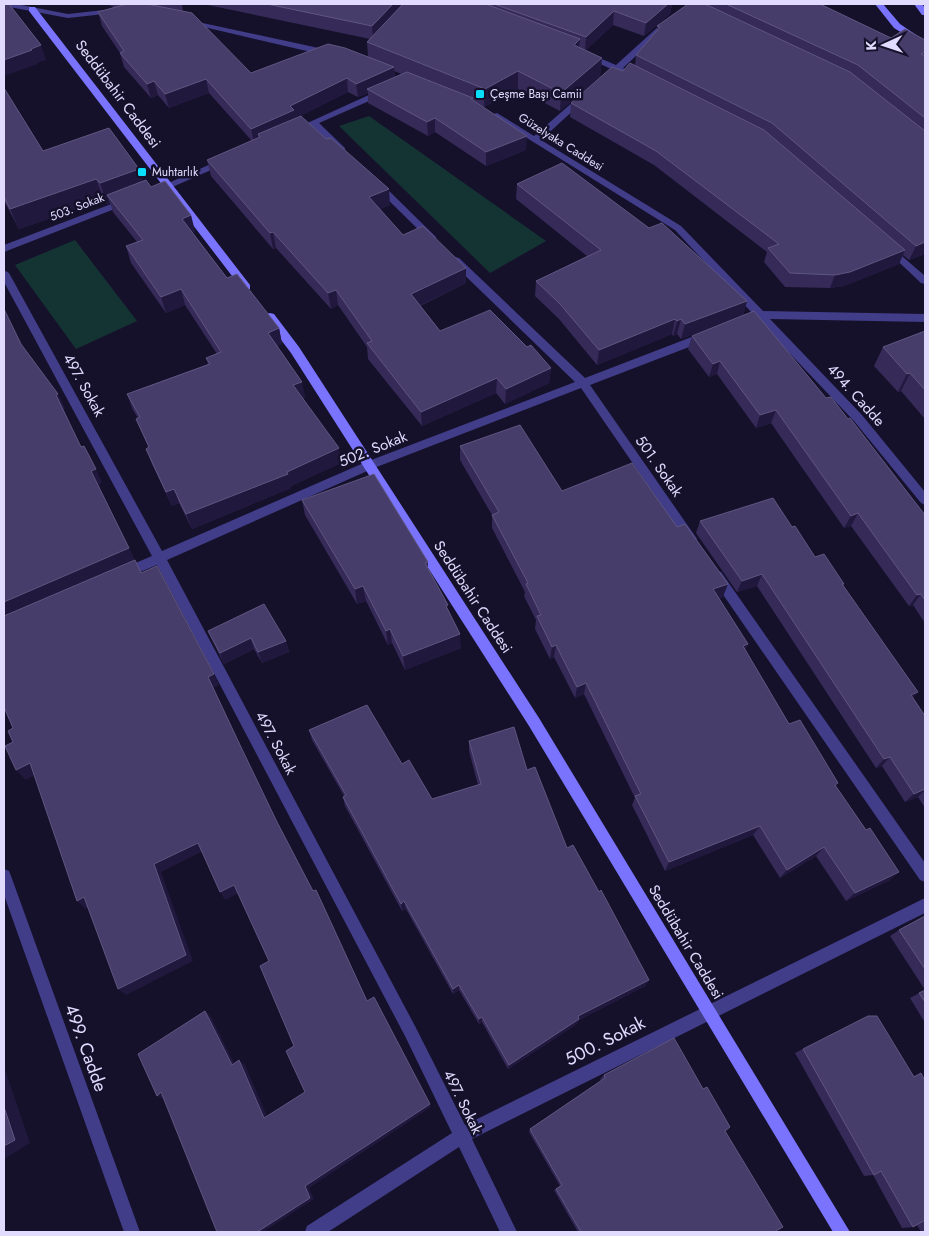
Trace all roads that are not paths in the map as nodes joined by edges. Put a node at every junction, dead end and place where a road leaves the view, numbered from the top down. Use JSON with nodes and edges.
{"nodes":[{"id":1,"x":4,"y":4,"type":"edge"},
{"id":2,"x":879,"y":4,"type":"edge"},
{"id":3,"x":918,"y":4,"type":"edge"},
{"id":4,"x":32,"y":9,"type":"junction"},
{"id":5,"x":123,"y":10,"type":"edge"},
{"id":6,"x":925,"y":13,"type":"edge"},
{"id":7,"x":179,"y":20,"type":"edge"},
{"id":8,"x":666,"y":24,"type":"edge"},
{"id":9,"x":925,"y":45,"type":"edge"},
{"id":10,"x":582,"y":54,"type":"edge"},
{"id":11,"x":341,"y":56,"type":"edge"},
{"id":12,"x":618,"y":67,"type":"junction"},
{"id":13,"x":604,"y":80,"type":"edge"},
{"id":14,"x":644,"y":80,"type":"edge"},
{"id":15,"x":390,"y":88,"type":"edge"},
{"id":16,"x":590,"y":92,"type":"edge"},
{"id":17,"x":486,"y":112,"type":"edge"},
{"id":18,"x":313,"y":122,"type":"junction"},
{"id":19,"x":295,"y":130,"type":"edge"},
{"id":20,"x":535,"y":140,"type":"junction"},
{"id":21,"x":348,"y":157,"type":"edge"},
{"id":22,"x":231,"y":158,"type":"edge"},
{"id":23,"x":370,"y":177,"type":"edge"},
{"id":24,"x":167,"y":186,"type":"junction"},
{"id":25,"x":881,"y":241,"type":"edge"},
{"id":26,"x":4,"y":249,"type":"edge"},
{"id":27,"x":4,"y":273,"type":"edge"},
{"id":28,"x":925,"y":281,"type":"edge"},
{"id":29,"x":252,"y":295,"type":"edge"},
{"id":30,"x":265,"y":311,"type":"edge"},
{"id":31,"x":760,"y":315,"type":"junction"},
{"id":32,"x":925,"y":318,"type":"edge"},
{"id":33,"x":733,"y":325,"type":"edge"},
{"id":34,"x":716,"y":332,"type":"edge"},
{"id":35,"x":583,"y":383,"type":"junction"},
{"id":36,"x":370,"y":466,"type":"junction"},
{"id":37,"x":925,"y":500,"type":"edge"},
{"id":38,"x":697,"y":547,"type":"edge"},
{"id":39,"x":160,"y":558,"type":"junction"},
{"id":40,"x":708,"y":563,"type":"edge"},
{"id":41,"x":108,"y":581,"type":"edge"},
{"id":42,"x":925,"y":875,"type":"edge"},
{"id":43,"x":4,"y":876,"type":"edge"},
{"id":44,"x":925,"y":904,"type":"edge"},
{"id":45,"x":709,"y":1011,"type":"junction"},
{"id":46,"x":461,"y":1136,"type":"junction"},
{"id":47,"x":132,"y":1232,"type":"edge"},
{"id":48,"x":313,"y":1232,"type":"edge"},
{"id":49,"x":509,"y":1232,"type":"edge"},
{"id":50,"x":842,"y":1232,"type":"edge"}],
"edges":[{"from":1,"to":4,"type":"street"},
{"from":2,"to":9,"type":"street"},
{"from":3,"to":6,"type":"street"},
{"from":4,"to":5,"type":"street"},
{"from":4,"to":24,"type":"street","name":"Seddübahir Caddesi"},
{"from":7,"to":11,"type":"street"},
{"from":8,"to":12,"type":"street"},
{"from":10,"to":12,"type":"street"},
{"from":12,"to":13,"type":"street"},
{"from":12,"to":14,"type":"street"},
{"from":15,"to":18,"type":"street"},
{"from":16,"to":20,"type":"street"},
{"from":17,"to":20,"type":"street","name":"Güzelyaka Caddesi"},
{"from":18,"to":19,"type":"street"},
{"from":18,"to":21,"type":"street"},
{"from":20,"to":31,"type":"street","name":"Güzelyaka Caddesi"},
{"from":22,"to":24,"type":"street","name":"503. Sokak"},
{"from":23,"to":35,"type":"street","name":"501. Sokak"},
{"from":24,"to":26,"type":"street","name":"503. Sokak"},
{"from":24,"to":29,"type":"street","name":"Seddübahir Caddesi"},
{"from":25,"to":28,"type":"street"},
{"from":27,"to":39,"type":"street","name":"497. Sokak"},
{"from":30,"to":36,"type":"street","name":"Seddübahir Caddesi"},
{"from":31,"to":32,"type":"street"},
{"from":31,"to":33,"type":"street"},
{"from":31,"to":37,"type":"street","name":"494. Cadde"},
{"from":34,"to":35,"type":"street","name":"502. Sokak"},
{"from":35,"to":36,"type":"street","name":"502. Sokak"},
{"from":35,"to":38,"type":"street","name":"501. Sokak"},
{"from":36,"to":39,"type":"street","name":"502. Sokak"},
{"from":36,"to":45,"type":"street","name":"Seddübahir Caddesi"},
{"from":39,"to":41,"type":"street","name":"502. Sokak"},
{"from":39,"to":46,"type":"street","name":"497. Sokak"},
{"from":40,"to":42,"type":"street"},
{"from":43,"to":47,"type":"street","name":"499. Cadde"},
{"from":44,"to":45,"type":"street","name":"500. Sokak"},
{"from":45,"to":46,"type":"street","name":"500. Sokak"},
{"from":45,"to":50,"type":"street","name":"Seddübahir Caddesi"},
{"from":46,"to":48,"type":"street","name":"500. Sokak"},
{"from":46,"to":49,"type":"street","name":"497. Sokak"}]}
